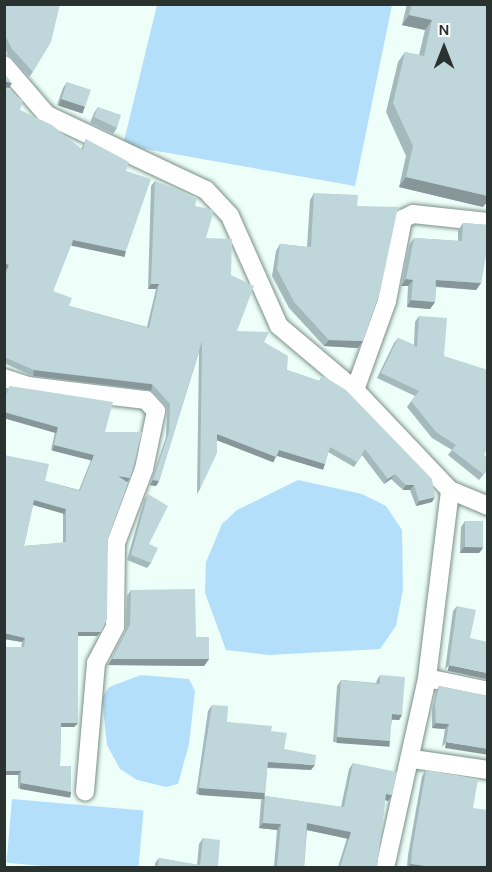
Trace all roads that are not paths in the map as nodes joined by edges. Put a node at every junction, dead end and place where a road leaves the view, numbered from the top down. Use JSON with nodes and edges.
{"nodes":[{"id":1,"x":4,"y":64,"type":"edge"},
{"id":2,"x":488,"y":222,"type":"edge"},
{"id":3,"x":4,"y":378,"type":"edge"},
{"id":4,"x":356,"y":390,"type":"junction"},
{"id":5,"x":450,"y":490,"type":"junction"},
{"id":6,"x":488,"y":506,"type":"edge"},
{"id":7,"x":427,"y":678,"type":"junction"},
{"id":8,"x":488,"y":691,"type":"edge"},
{"id":9,"x":413,"y":759,"type":"junction"},
{"id":10,"x":488,"y":770,"type":"edge"},
{"id":11,"x":85,"y":792,"type":"dead end"},
{"id":12,"x":385,"y":867,"type":"edge"}],
"edges":[{"from":1,"to":4,"type":"street"},
{"from":2,"to":4,"type":"street"},
{"from":3,"to":11,"type":"street"},
{"from":4,"to":5,"type":"street"},
{"from":5,"to":6,"type":"street"},
{"from":5,"to":7,"type":"street"},
{"from":7,"to":8,"type":"street"},
{"from":7,"to":9,"type":"street"},
{"from":9,"to":10,"type":"street"},
{"from":9,"to":12,"type":"street"}]}
